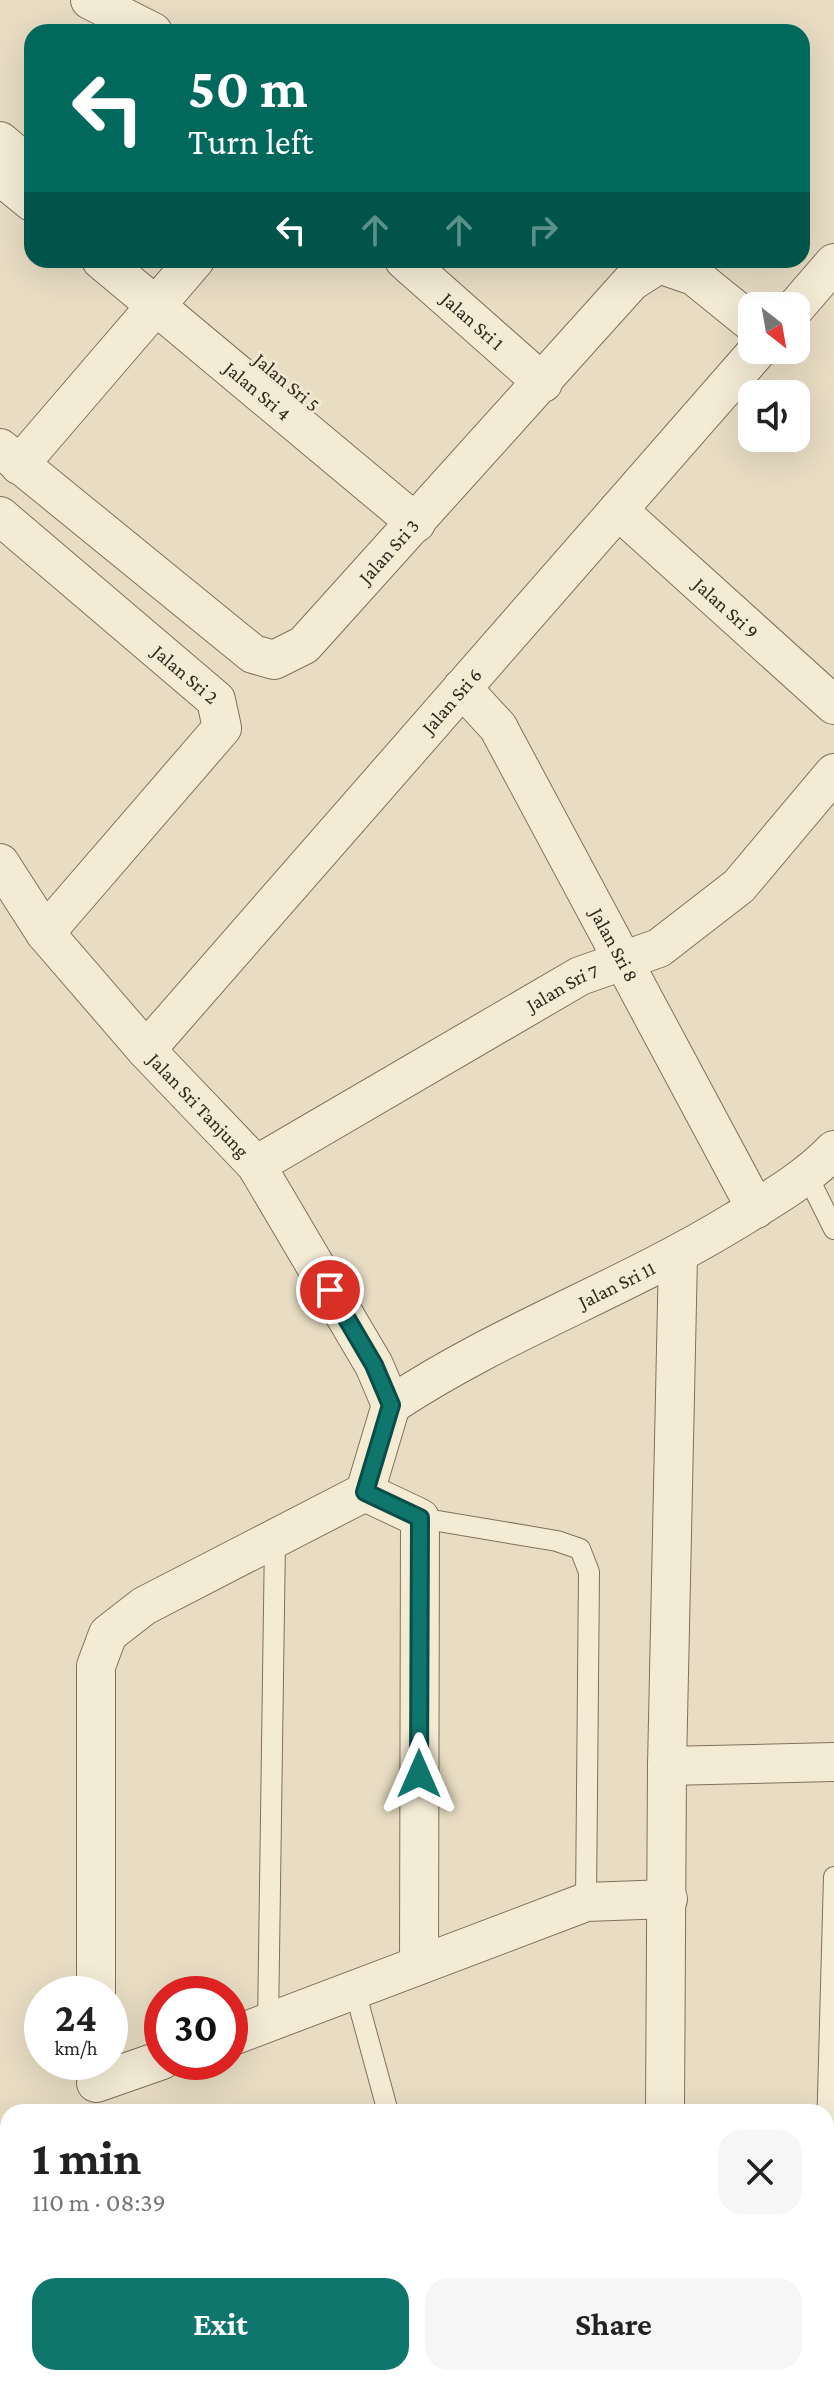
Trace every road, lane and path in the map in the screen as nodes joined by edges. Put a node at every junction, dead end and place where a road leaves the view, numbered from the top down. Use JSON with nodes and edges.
{"nodes":[{"id":1,"x":90,"y":0,"type":"edge"},
{"id":2,"x":137,"y":24,"type":"edge"},
{"id":3,"x":0,"y":141,"type":"edge"},
{"id":4,"x":24,"y":161,"type":"edge"},
{"id":5,"x":0,"y":176,"type":"edge"},
{"id":6,"x":24,"y":196,"type":"edge"},
{"id":7,"x":834,"y":263,"type":"edge"},
{"id":8,"x":125,"y":268,"type":"edge"},
{"id":9,"x":153,"y":268,"type":"edge"},
{"id":10,"x":413,"y":268,"type":"edge"},
{"id":11,"x":653,"y":268,"type":"edge"},
{"id":12,"x":671,"y":268,"type":"edge"},
{"id":13,"x":174,"y":284,"type":"edge"},
{"id":14,"x":809,"y":292,"type":"edge"},
{"id":15,"x":738,"y":312,"type":"edge"},
{"id":16,"x":746,"y":364,"type":"edge"},
{"id":17,"x":543,"y":383,"type":"junction"},
{"id":18,"x":10,"y":456,"type":"edge"},
{"id":19,"x":618,"y":510,"type":"junction"},
{"id":20,"x":424,"y":514,"type":"junction"},
{"id":21,"x":0,"y":516,"type":"edge"},
{"id":22,"x":462,"y":688,"type":"junction"},
{"id":23,"x":829,"y":690,"type":"edge"},
{"id":24,"x":834,"y":773,"type":"edge"},
{"id":25,"x":0,"y":863,"type":"edge"},
{"id":26,"x":45,"y":933,"type":"junction"},
{"id":27,"x":624,"y":962,"type":"junction"},
{"id":28,"x":146,"y":1050,"type":"junction"},
{"id":29,"x":834,"y":1150,"type":"edge"},
{"id":30,"x":256,"y":1165,"type":"junction"},
{"id":31,"x":808,"y":1177,"type":"junction"},
{"id":32,"x":756,"y":1209,"type":"junction"},
{"id":33,"x":834,"y":1229,"type":"edge"},
{"id":34,"x":678,"y":1256,"type":"junction"},
{"id":35,"x":391,"y":1405,"type":"junction"},
{"id":36,"x":365,"y":1492,"type":"junction"},
{"id":37,"x":420,"y":1518,"type":"junction"},
{"id":38,"x":275,"y":1539,"type":"junction"},
{"id":39,"x":834,"y":1762,"type":"edge"},
{"id":40,"x":667,"y":1766,"type":"junction"},
{"id":41,"x":834,"y":1877,"type":"edge"},
{"id":42,"x":668,"y":1899,"type":"junction"},
{"id":43,"x":586,"y":1902,"type":"junction"},
{"id":44,"x":419,"y":1965,"type":"junction"},
{"id":45,"x":96,"y":1976,"type":"edge"},
{"id":46,"x":355,"y":1991,"type":"junction"},
{"id":47,"x":268,"y":2024,"type":"junction"},
{"id":48,"x":248,"y":2031,"type":"edge"},
{"id":49,"x":144,"y":2067,"type":"edge"},
{"id":50,"x":96,"y":2086,"type":"edge"},
{"id":51,"x":386,"y":2104,"type":"edge"},
{"id":52,"x":665,"y":2104,"type":"edge"},
{"id":53,"x":828,"y":2104,"type":"edge"}],
"edges":[{"from":1,"to":2,"type":"street"},
{"from":3,"to":4,"type":"street"},
{"from":5,"to":6,"type":"street"},
{"from":7,"to":14,"type":"street"},
{"from":8,"to":13,"type":"street"},
{"from":9,"to":13,"type":"street","name":"Jalan Sri 5"},
{"from":10,"to":17,"type":"street","name":"Jalan Sri 1"},
{"from":11,"to":17,"type":"street","name":"Jalan Sri 3"},
{"from":12,"to":15,"type":"street","name":"Jalan Sri 3"},
{"from":13,"to":18,"type":"street"},
{"from":13,"to":20,"type":"street","name":"Jalan Sri 5"},
{"from":16,"to":19,"type":"street","name":"Jalan Sri 6"},
{"from":17,"to":20,"type":"street","name":"Jalan Sri 3"},
{"from":18,"to":20,"type":"street","name":"Jalan Sri 3"},
{"from":19,"to":22,"type":"street","name":"Jalan Sri 6"},
{"from":19,"to":23,"type":"street","name":"Jalan Sri 9"},
{"from":21,"to":26,"type":"street","name":"Jalan Sri 2"},
{"from":22,"to":27,"type":"street","name":"Jalan Sri 8"},
{"from":22,"to":28,"type":"street","name":"Jalan Sri 6"},
{"from":24,"to":27,"type":"street","name":"Jalan Sri 7"},
{"from":25,"to":26,"type":"street","name":"Jalan Sri Tanjung"},
{"from":26,"to":28,"type":"street","name":"Jalan Sri Tanjung"},
{"from":27,"to":30,"type":"street","name":"Jalan Sri 7"},
{"from":27,"to":32,"type":"street","name":"Jalan Sri 8"},
{"from":28,"to":30,"type":"street","name":"Jalan Sri Tanjung"},
{"from":29,"to":31,"type":"street","name":"Jalan Sri 11"},
{"from":30,"to":35,"type":"street","name":"Jalan Sri Tanjung"},
{"from":31,"to":32,"type":"street","name":"Jalan Sri 11"},
{"from":31,"to":33,"type":"lane"},
{"from":32,"to":34,"type":"street","name":"Jalan Sri 11"},
{"from":34,"to":35,"type":"street","name":"Jalan Sri 11"},
{"from":34,"to":40,"type":"street"},
{"from":35,"to":36,"type":"street"},
{"from":36,"to":37,"type":"street"},
{"from":36,"to":38,"type":"street"},
{"from":37,"to":43,"type":"lane"},
{"from":37,"to":44,"type":"street"},
{"from":38,"to":45,"type":"street"},
{"from":38,"to":47,"type":"lane"},
{"from":39,"to":40,"type":"street"},
{"from":40,"to":42,"type":"street"},
{"from":41,"to":53,"type":"lane"},
{"from":42,"to":43,"type":"street"},
{"from":42,"to":52,"type":"street"},
{"from":43,"to":44,"type":"street"},
{"from":44,"to":46,"type":"street"},
{"from":46,"to":47,"type":"street"},
{"from":46,"to":51,"type":"lane"},
{"from":47,"to":48,"type":"street"},
{"from":49,"to":50,"type":"street"}]}
